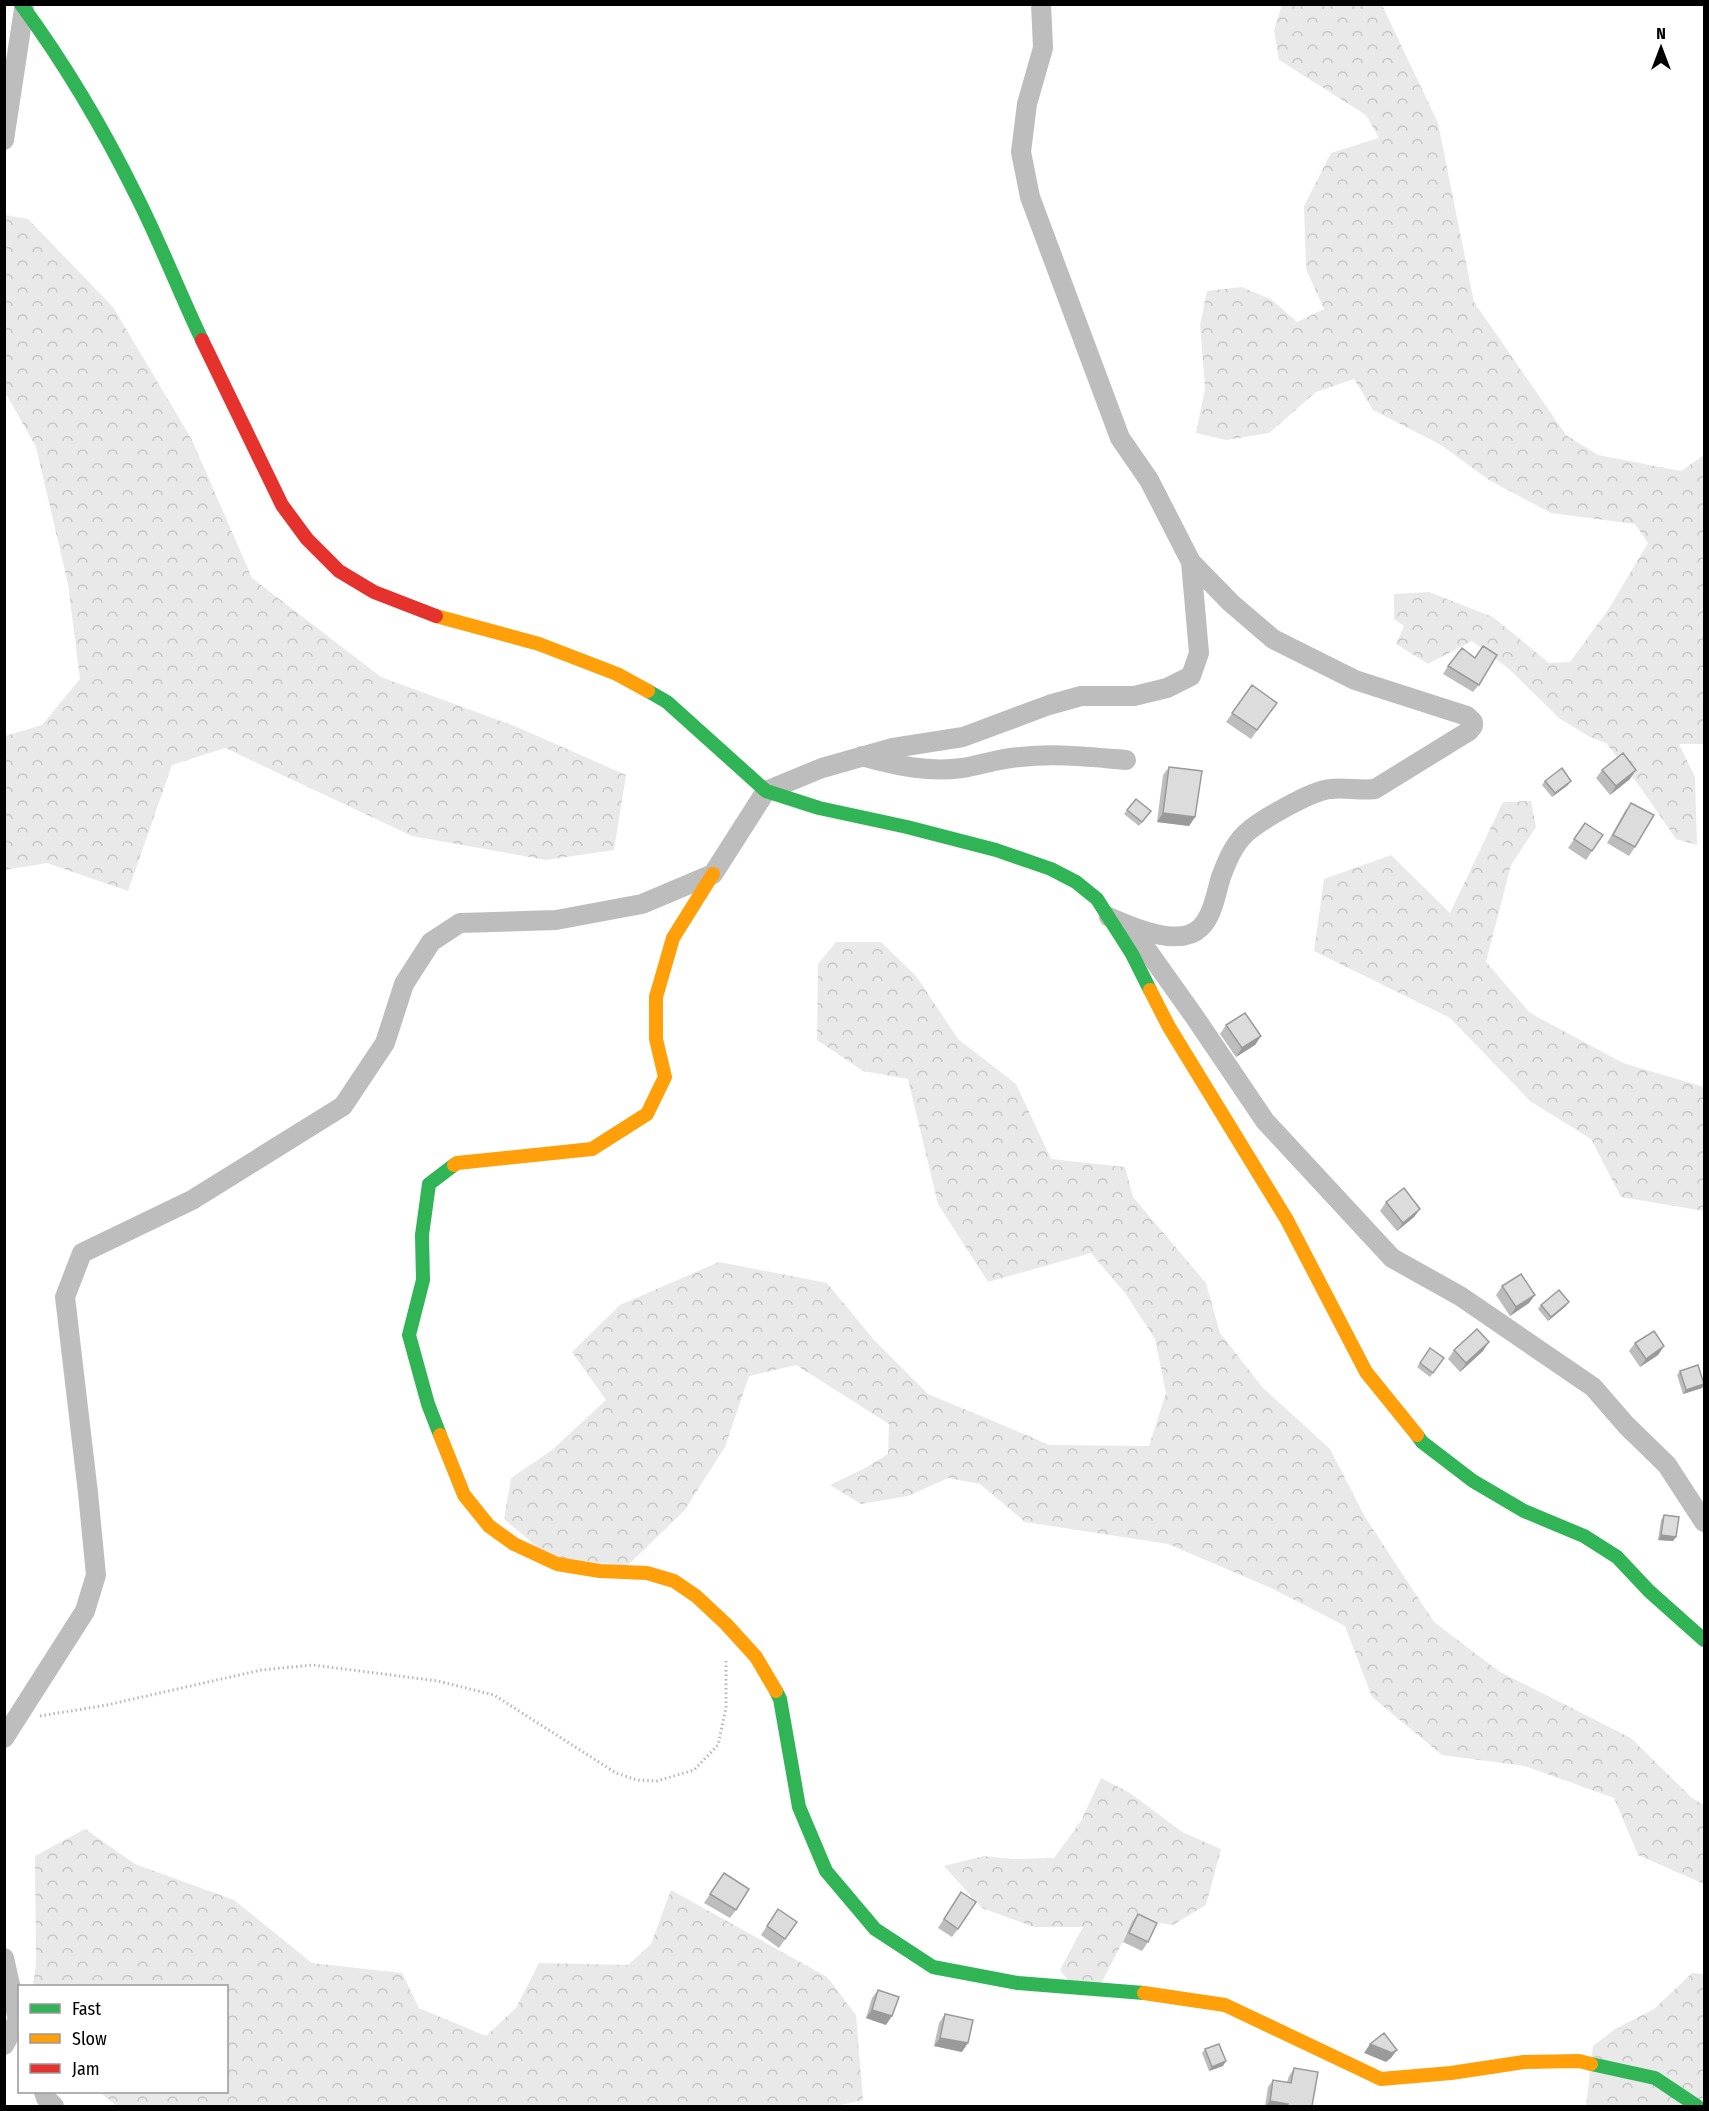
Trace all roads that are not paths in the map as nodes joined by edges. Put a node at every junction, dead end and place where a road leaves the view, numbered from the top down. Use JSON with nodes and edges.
{"nodes":[{"id":1,"x":1041,"y":4,"type":"edge"},
{"id":2,"x":23,"y":7,"type":"edge"},
{"id":3,"x":4,"y":140,"type":"edge"},
{"id":4,"x":1191,"y":562,"type":"junction"},
{"id":5,"x":862,"y":756,"type":"junction"},
{"id":6,"x":1126,"y":760,"type":"dead end"},
{"id":7,"x":766,"y":791,"type":"junction"},
{"id":8,"x":713,"y":874,"type":"junction"},
{"id":9,"x":1109,"y":917,"type":"junction"},
{"id":10,"x":1130,"y":926,"type":"junction"},
{"id":11,"x":1704,"y":1522,"type":"edge"},
{"id":12,"x":1704,"y":1640,"type":"edge"},
{"id":13,"x":4,"y":1738,"type":"edge"},
{"id":14,"x":4,"y":1958,"type":"edge"},
{"id":15,"x":18,"y":2018,"type":"edge"},
{"id":16,"x":18,"y":2024,"type":"edge"},
{"id":17,"x":4,"y":2045,"type":"edge"},
{"id":18,"x":45,"y":2093,"type":"edge"},
{"id":19,"x":54,"y":2106,"type":"edge"},
{"id":20,"x":1697,"y":2106,"type":"edge"}],
"edges":[{"from":1,"to":4,"type":"street"},
{"from":2,"to":3,"type":"street"},
{"from":2,"to":7,"type":"street"},
{"from":4,"to":5,"type":"street"},
{"from":4,"to":10,"type":"street"},
{"from":5,"to":6,"type":"street"},
{"from":5,"to":7,"type":"street"},
{"from":7,"to":8,"type":"street"},
{"from":7,"to":9,"type":"street"},
{"from":8,"to":13,"type":"street"},
{"from":8,"to":20,"type":"street"},
{"from":9,"to":10,"type":"street"},
{"from":9,"to":12,"type":"street"},
{"from":10,"to":11,"type":"street"},
{"from":14,"to":15,"type":"street"},
{"from":16,"to":17,"type":"street"},
{"from":18,"to":19,"type":"street"}]}
